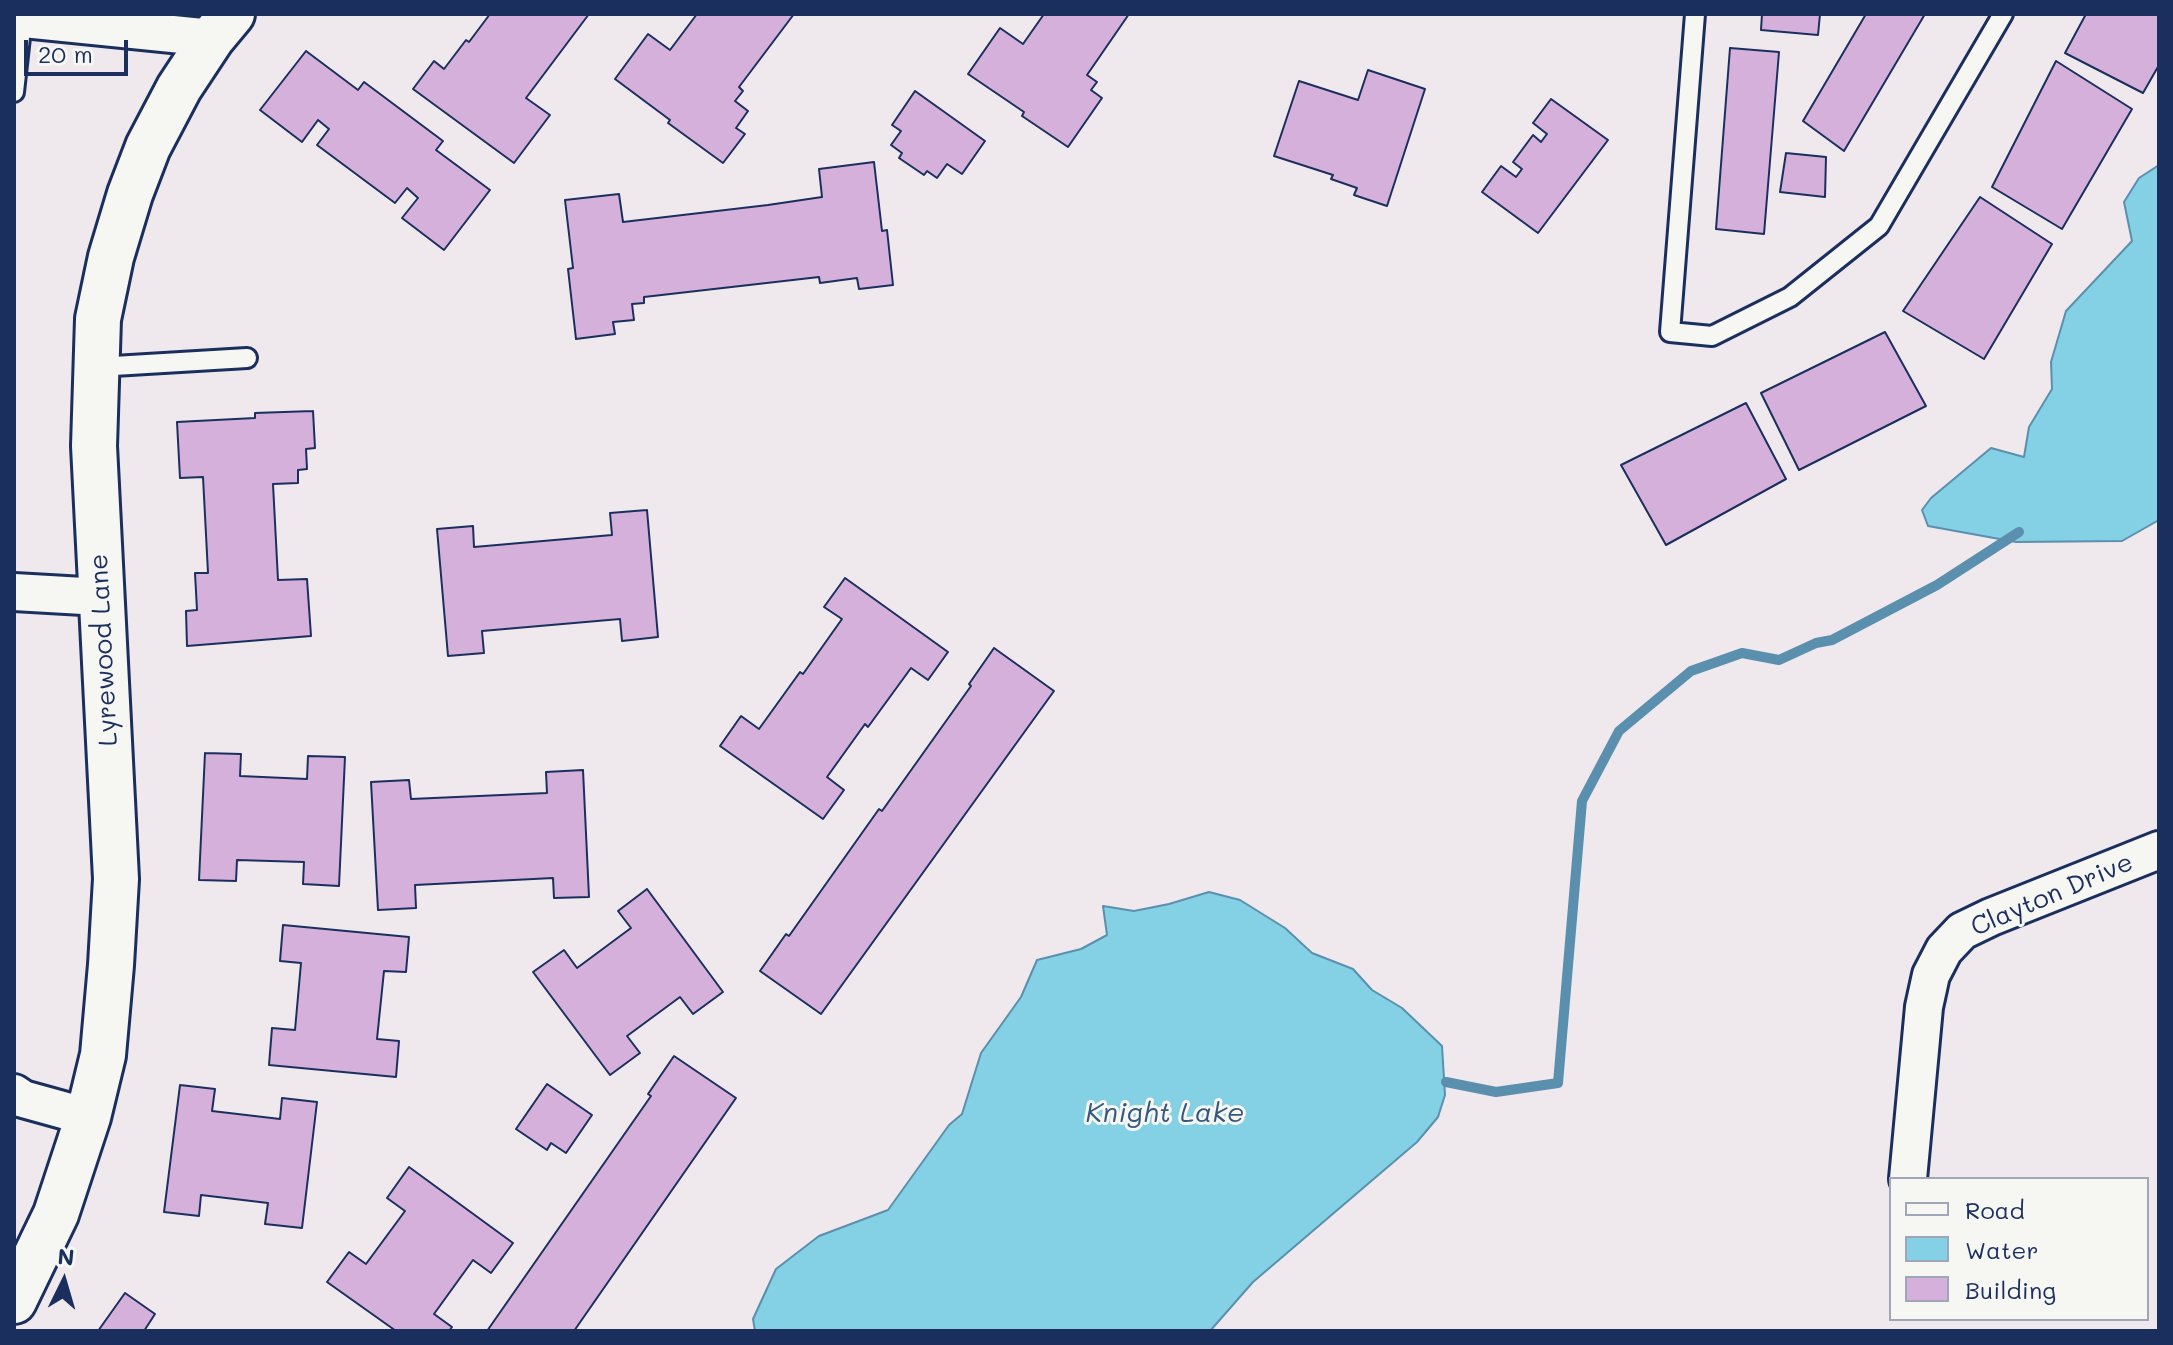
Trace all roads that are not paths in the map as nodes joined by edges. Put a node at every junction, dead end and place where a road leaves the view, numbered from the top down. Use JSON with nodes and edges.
{"nodes":[{"id":1,"x":1695,"y":14,"type":"edge"},
{"id":2,"x":2003,"y":14,"type":"edge"},
{"id":3,"x":18,"y":18,"type":"edge"},
{"id":4,"x":222,"y":26,"type":"edge"},
{"id":5,"x":14,"y":92,"type":"edge"},
{"id":6,"x":247,"y":358,"type":"dead end"},
{"id":7,"x":94,"y":367,"type":"junction"},
{"id":8,"x":14,"y":592,"type":"edge"},
{"id":9,"x":101,"y":597,"type":"junction"},
{"id":10,"x":2159,"y":850,"type":"edge"},
{"id":11,"x":14,"y":1093,"type":"edge"},
{"id":12,"x":88,"y":1117,"type":"junction"},
{"id":13,"x":1908,"y":1177,"type":"edge"},
{"id":14,"x":14,"y":1301,"type":"edge"}],
"edges":[{"from":1,"to":2,"type":"lane"},
{"from":3,"to":4,"type":"street"},
{"from":3,"to":5,"type":"lane"},
{"from":4,"to":7,"type":"street","name":"Lyrewood Lane"},
{"from":6,"to":7,"type":"lane"},
{"from":7,"to":9,"type":"street","name":"Lyrewood Lane"},
{"from":8,"to":9,"type":"street"},
{"from":9,"to":12,"type":"street","name":"Lyrewood Lane"},
{"from":10,"to":13,"type":"street","name":"Clayton Drive"},
{"from":11,"to":12,"type":"street"},
{"from":12,"to":14,"type":"street","name":"Lyrewood Lane"}]}
